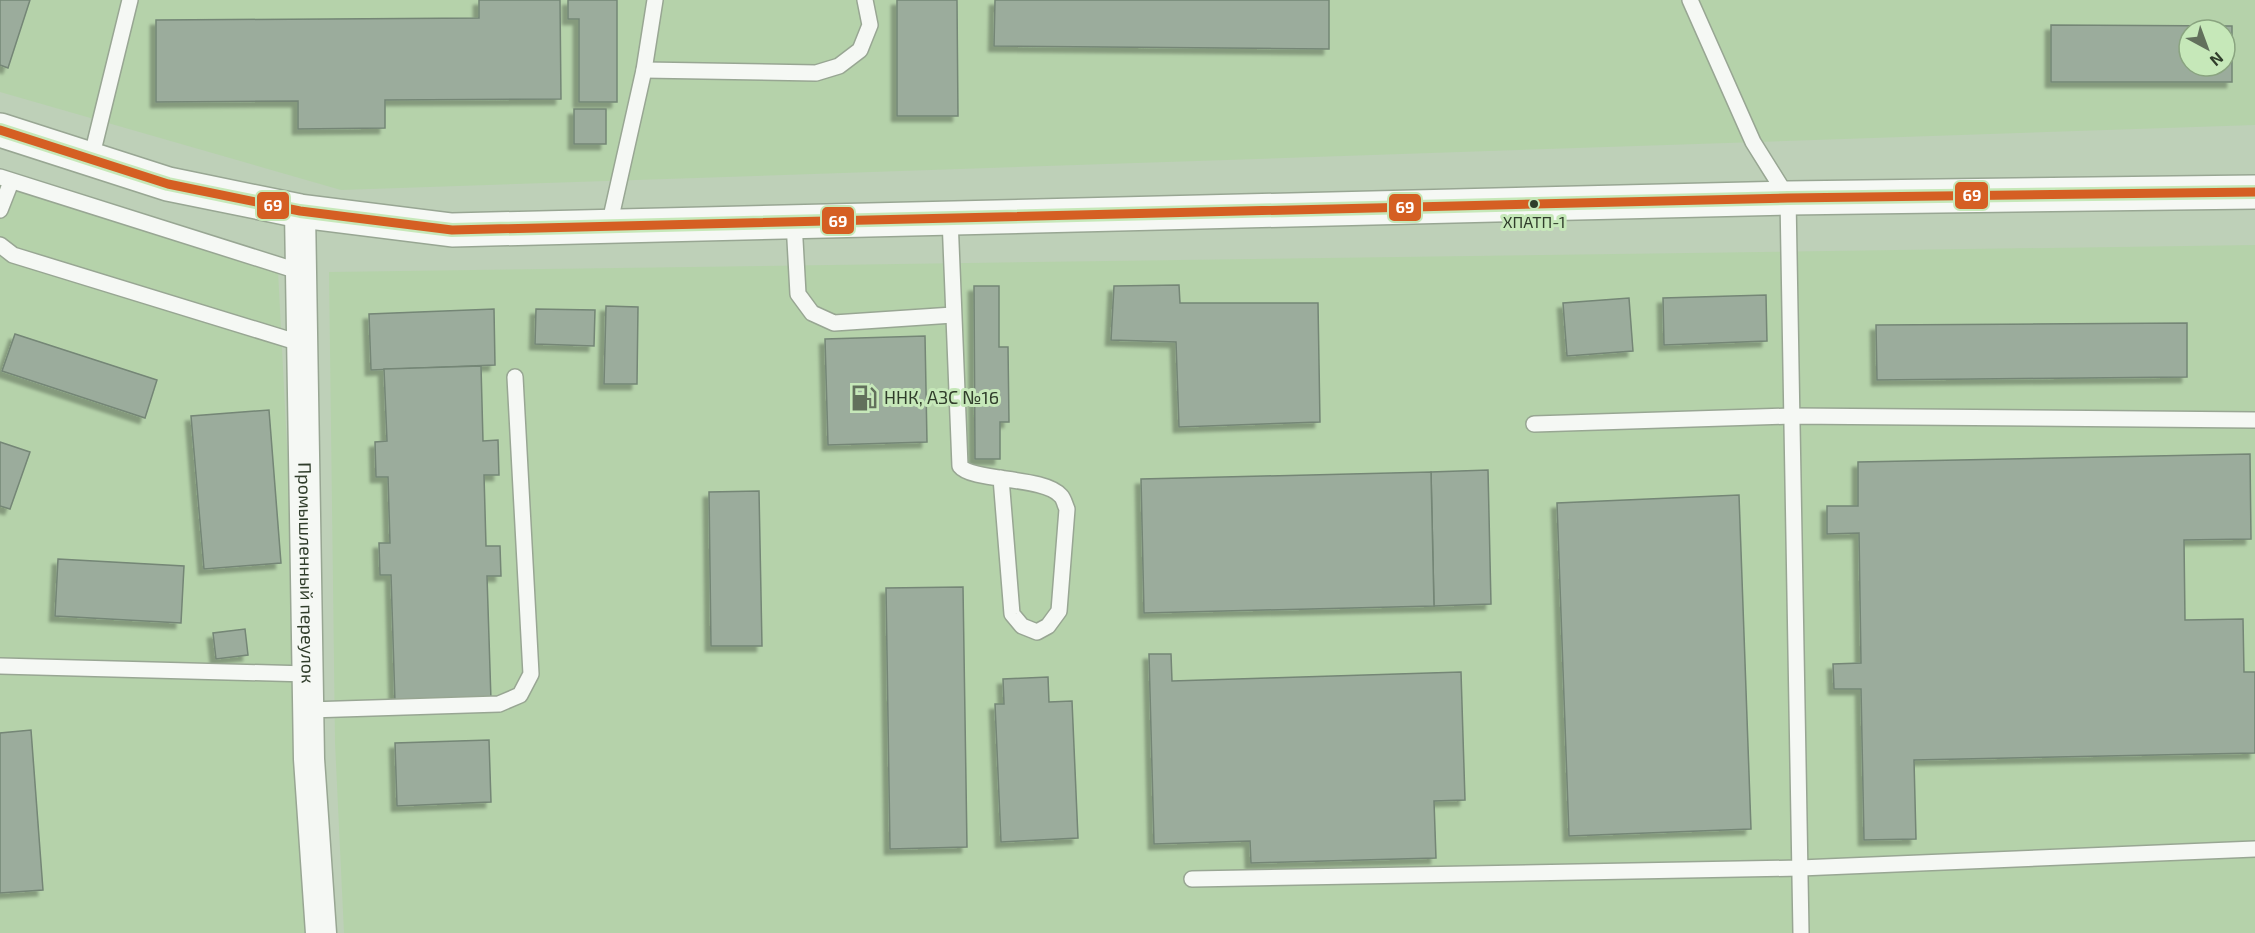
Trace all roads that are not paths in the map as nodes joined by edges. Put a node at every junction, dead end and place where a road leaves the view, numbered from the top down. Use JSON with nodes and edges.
{"nodes":[{"id":1,"x":130,"y":0,"type":"edge"},
{"id":2,"x":655,"y":0,"type":"edge"},
{"id":3,"x":865,"y":0,"type":"edge"},
{"id":4,"x":1690,"y":0,"type":"edge"},
{"id":5,"x":644,"y":70,"type":"junction"},
{"id":6,"x":0,"y":130,"type":"edge"},
{"id":7,"x":90,"y":159,"type":"junction"},
{"id":8,"x":5,"y":180,"type":"edge"},
{"id":9,"x":2255,"y":192,"type":"edge"},
{"id":10,"x":1788,"y":198,"type":"junction"},
{"id":11,"x":0,"y":210,"type":"edge"},
{"id":12,"x":300,"y":211,"type":"junction"},
{"id":13,"x":950,"y":218,"type":"junction"},
{"id":14,"x":794,"y":222,"type":"junction"},
{"id":15,"x":609,"y":226,"type":"junction"},
{"id":16,"x":0,"y":245,"type":"edge"},
{"id":17,"x":301,"y":272,"type":"junction"},
{"id":18,"x":953,"y":315,"type":"junction"},
{"id":19,"x":303,"y":344,"type":"junction"},
{"id":20,"x":515,"y":377,"type":"dead end"},
{"id":21,"x":1791,"y":416,"type":"junction"},
{"id":22,"x":2255,"y":420,"type":"edge"},
{"id":23,"x":1534,"y":424,"type":"dead end"},
{"id":24,"x":1001,"y":478,"type":"junction"},
{"id":25,"x":0,"y":666,"type":"edge"},
{"id":26,"x":308,"y":674,"type":"junction"},
{"id":27,"x":309,"y":710,"type":"junction"},
{"id":28,"x":2255,"y":849,"type":"edge"},
{"id":29,"x":1800,"y":868,"type":"junction"},
{"id":30,"x":1192,"y":879,"type":"dead end"},
{"id":31,"x":321,"y":933,"type":"edge"},
{"id":32,"x":1801,"y":933,"type":"edge"}],
"edges":[{"from":1,"to":7,"type":"lane"},
{"from":2,"to":5,"type":"lane"},
{"from":3,"to":5,"type":"lane"},
{"from":4,"to":10,"type":"lane"},
{"from":5,"to":15,"type":"lane"},
{"from":6,"to":7,"type":"street"},
{"from":7,"to":12,"type":"street"},
{"from":8,"to":11,"type":"lane"},
{"from":8,"to":17,"type":"lane"},
{"from":9,"to":10,"type":"street"},
{"from":10,"to":13,"type":"street"},
{"from":10,"to":21,"type":"lane"},
{"from":12,"to":15,"type":"street"},
{"from":12,"to":17,"type":"street","name":"Промышленный переулок"},
{"from":13,"to":14,"type":"street"},
{"from":13,"to":18,"type":"lane"},
{"from":14,"to":15,"type":"street"},
{"from":14,"to":18,"type":"lane"},
{"from":16,"to":19,"type":"lane"},
{"from":17,"to":19,"type":"street","name":"Промышленный переулок"},
{"from":18,"to":24,"type":"lane"},
{"from":19,"to":26,"type":"street","name":"Промышленный переулок"},
{"from":20,"to":27,"type":"lane"},
{"from":21,"to":22,"type":"lane"},
{"from":21,"to":23,"type":"lane"},
{"from":21,"to":29,"type":"lane"},
{"from":24,"to":24,"type":"lane"},
{"from":25,"to":26,"type":"lane"},
{"from":26,"to":27,"type":"street","name":"Промышленный переулок"},
{"from":27,"to":31,"type":"street","name":"Промышленный переулок"},
{"from":28,"to":29,"type":"lane"},
{"from":29,"to":30,"type":"lane"},
{"from":29,"to":32,"type":"lane"}]}
